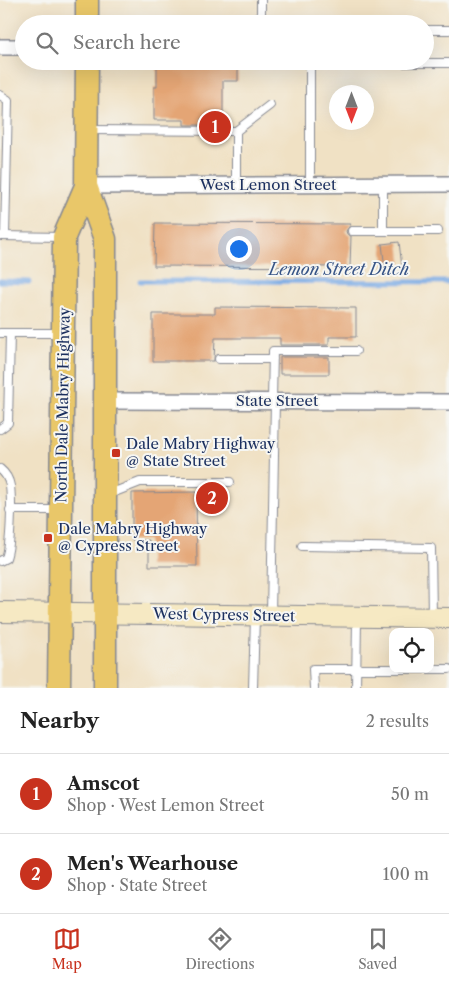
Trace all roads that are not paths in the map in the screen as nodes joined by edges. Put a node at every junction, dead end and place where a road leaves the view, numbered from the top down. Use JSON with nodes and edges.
{"nodes":[{"id":1,"x":87,"y":0,"type":"edge"},
{"id":2,"x":260,"y":0,"type":"edge"},
{"id":3,"x":87,"y":15,"type":"edge"},
{"id":4,"x":260,"y":15,"type":"edge"},
{"id":5,"x":434,"y":30,"type":"edge"},
{"id":6,"x":449,"y":30,"type":"edge"},
{"id":7,"x":0,"y":47,"type":"edge"},
{"id":8,"x":15,"y":47,"type":"edge"},
{"id":9,"x":434,"y":63,"type":"edge"},
{"id":10,"x":449,"y":63,"type":"edge"},
{"id":11,"x":87,"y":70,"type":"edge"},
{"id":12,"x":310,"y":70,"type":"edge"},
{"id":13,"x":0,"y":95,"type":"edge"},
{"id":14,"x":270,"y":105,"type":"dead end"},
{"id":15,"x":87,"y":130,"type":"junction"},
{"id":16,"x":236,"y":131,"type":"junction"},
{"id":17,"x":383,"y":184,"type":"junction"},
{"id":18,"x":449,"y":184,"type":"edge"},
{"id":19,"x":236,"y":185,"type":"junction"},
{"id":20,"x":310,"y":185,"type":"junction"},
{"id":21,"x":86,"y":186,"type":"junction"},
{"id":22,"x":352,"y":231,"type":"dead end"},
{"id":23,"x":383,"y":231,"type":"junction"},
{"id":24,"x":438,"y":231,"type":"dead end"},
{"id":25,"x":2,"y":236,"type":"edge"},
{"id":26,"x":64,"y":237,"type":"junction"},
{"id":27,"x":0,"y":333,"type":"edge"},
{"id":28,"x":10,"y":333,"type":"junction"},
{"id":29,"x":63,"y":333,"type":"junction"},
{"id":30,"x":356,"y":352,"type":"dead end"},
{"id":31,"x":220,"y":359,"type":"dead end"},
{"id":32,"x":273,"y":359,"type":"junction"},
{"id":33,"x":105,"y":401,"type":"junction"},
{"id":34,"x":274,"y":402,"type":"junction"},
{"id":35,"x":449,"y":402,"type":"edge"},
{"id":36,"x":0,"y":429,"type":"edge"},
{"id":37,"x":0,"y":469,"type":"edge"},
{"id":38,"x":230,"y":482,"type":"dead end"},
{"id":39,"x":106,"y":495,"type":"junction"},
{"id":40,"x":10,"y":510,"type":"junction"},
{"id":41,"x":62,"y":510,"type":"junction"},
{"id":42,"x":302,"y":546,"type":"dead end"},
{"id":43,"x":0,"y":560,"type":"edge"},
{"id":44,"x":0,"y":612,"type":"edge"},
{"id":45,"x":61,"y":614,"type":"junction"},
{"id":46,"x":106,"y":614,"type":"junction"},
{"id":47,"x":263,"y":616,"type":"junction"},
{"id":48,"x":357,"y":617,"type":"junction"},
{"id":49,"x":441,"y":617,"type":"edge"},
{"id":50,"x":357,"y":669,"type":"junction"},
{"id":51,"x":449,"y":669,"type":"edge"},
{"id":52,"x":59,"y":688,"type":"edge"},
{"id":53,"x":106,"y":688,"type":"edge"},
{"id":54,"x":253,"y":688,"type":"edge"},
{"id":55,"x":314,"y":688,"type":"edge"},
{"id":56,"x":356,"y":688,"type":"edge"}],
"edges":[{"from":1,"to":3,"type":"main road"},
{"from":2,"to":4,"type":"lane"},
{"from":5,"to":6,"type":"lane"},
{"from":7,"to":8,"type":"street"},
{"from":9,"to":10,"type":"lane"},
{"from":11,"to":15,"type":"main road","name":"North Dale Mabry Highway"},
{"from":12,"to":20,"type":"lane"},
{"from":13,"to":25,"type":"lane"},
{"from":14,"to":16,"type":"lane"},
{"from":15,"to":16,"type":"lane"},
{"from":15,"to":21,"type":"main road","name":"North Dale Mabry Highway"},
{"from":16,"to":19,"type":"lane"},
{"from":17,"to":18,"type":"street","name":"West Lemon Street"},
{"from":17,"to":20,"type":"street","name":"West Lemon Street"},
{"from":17,"to":23,"type":"lane"},
{"from":19,"to":20,"type":"street","name":"West Lemon Street"},
{"from":19,"to":21,"type":"street","name":"West Lemon Street"},
{"from":21,"to":26,"type":"main road","name":"North Dale Mabry Highway"},
{"from":21,"to":33,"type":"main road","name":"North Dale Mabry Highway"},
{"from":22,"to":23,"type":"lane"},
{"from":23,"to":24,"type":"lane"},
{"from":25,"to":26,"type":"lane"},
{"from":26,"to":29,"type":"main road","name":"North Dale Mabry Highway"},
{"from":27,"to":28,"type":"lane"},
{"from":28,"to":29,"type":"lane"},
{"from":28,"to":36,"type":"lane"},
{"from":29,"to":41,"type":"main road","name":"North Dale Mabry Highway"},
{"from":30,"to":32,"type":"lane"},
{"from":31,"to":32,"type":"lane"},
{"from":32,"to":34,"type":"lane"},
{"from":33,"to":34,"type":"street","name":"State Street"},
{"from":33,"to":39,"type":"main road","name":"North Dale Mabry Highway"},
{"from":34,"to":35,"type":"street","name":"State Street"},
{"from":34,"to":47,"type":"lane"},
{"from":37,"to":40,"type":"lane"},
{"from":38,"to":39,"type":"lane"},
{"from":39,"to":46,"type":"main road","name":"North Dale Mabry Highway"},
{"from":40,"to":41,"type":"lane"},
{"from":40,"to":43,"type":"lane"},
{"from":41,"to":45,"type":"main road","name":"North Dale Mabry Highway"},
{"from":42,"to":49,"type":"lane"},
{"from":44,"to":45,"type":"street","name":"West Cypress Street"},
{"from":45,"to":46,"type":"street","name":"West Cypress Street"},
{"from":45,"to":52,"type":"main road","name":"North Dale Mabry Highway"},
{"from":46,"to":47,"type":"street","name":"West Cypress Street"},
{"from":46,"to":53,"type":"main road","name":"North Dale Mabry Highway"},
{"from":47,"to":48,"type":"street","name":"West Cypress Street"},
{"from":47,"to":54,"type":"lane"},
{"from":48,"to":49,"type":"street","name":"West Cypress Street"},
{"from":48,"to":50,"type":"lane"},
{"from":50,"to":51,"type":"lane"},
{"from":50,"to":55,"type":"lane"},
{"from":50,"to":56,"type":"lane"}]}
